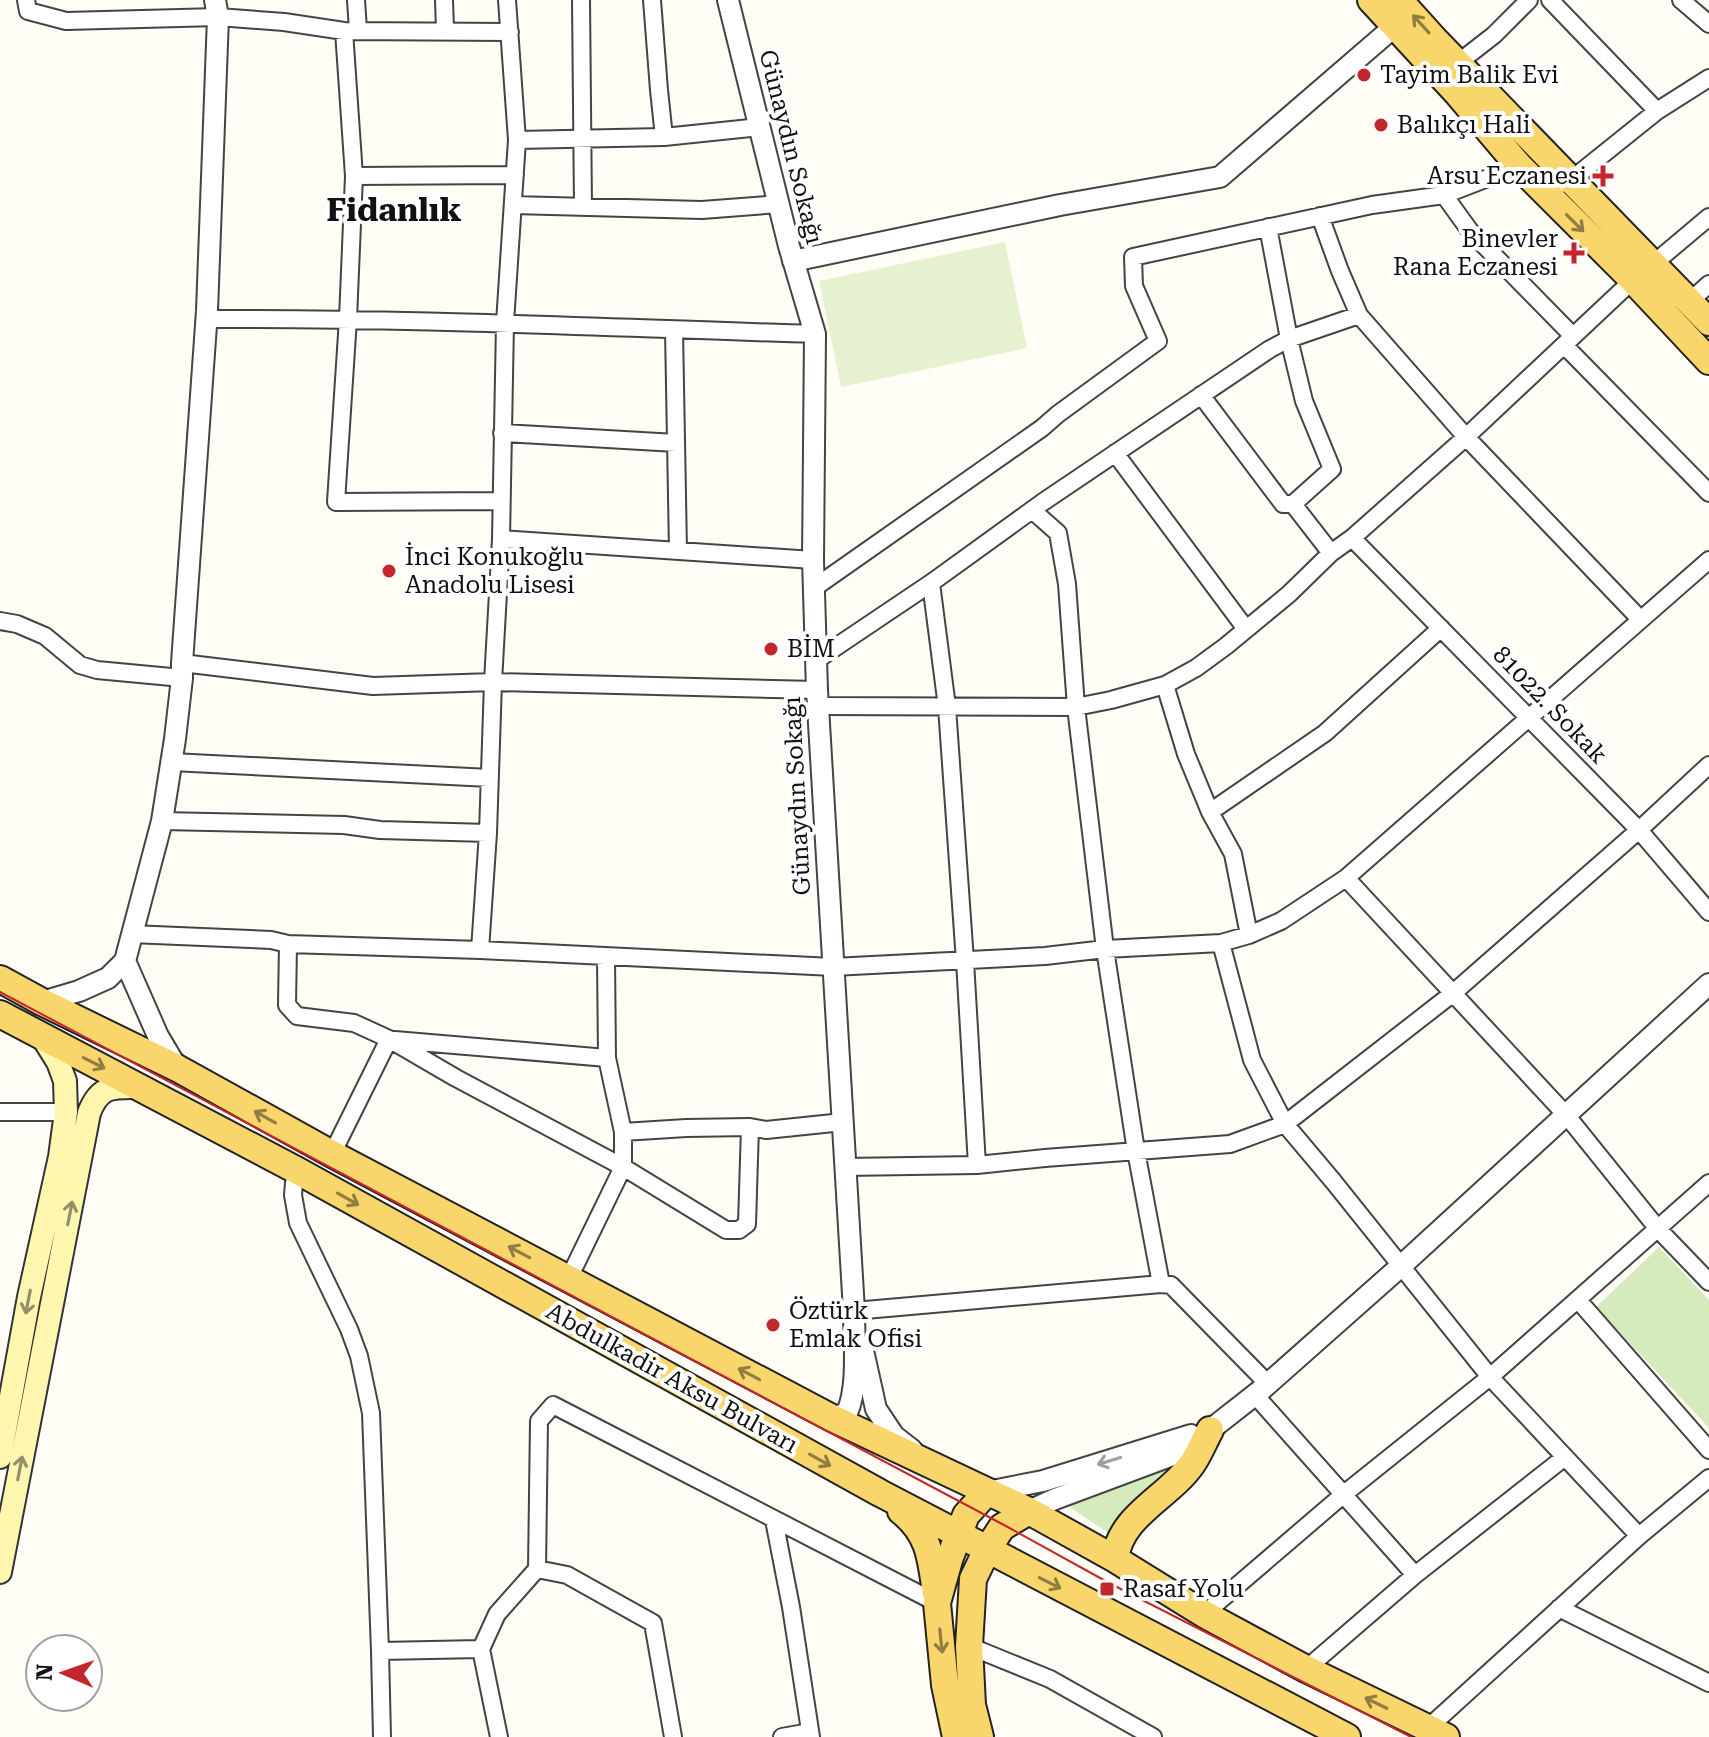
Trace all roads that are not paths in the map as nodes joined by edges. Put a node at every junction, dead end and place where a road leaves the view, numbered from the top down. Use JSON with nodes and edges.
{"nodes":[{"id":1,"x":26,"y":0,"type":"edge"},
{"id":2,"x":356,"y":0,"type":"edge"},
{"id":3,"x":444,"y":0,"type":"edge"},
{"id":4,"x":507,"y":0,"type":"edge"},
{"id":5,"x":581,"y":0,"type":"edge"},
{"id":6,"x":652,"y":0,"type":"edge"},
{"id":7,"x":728,"y":0,"type":"edge"},
{"id":8,"x":1371,"y":0,"type":"edge"},
{"id":9,"x":1529,"y":0,"type":"edge"},
{"id":10,"x":1550,"y":0,"type":"edge"},
{"id":11,"x":1681,"y":0,"type":"edge"},
{"id":12,"x":216,"y":8,"type":"edge"},
{"id":13,"x":1397,"y":13,"type":"edge"},
{"id":14,"x":1709,"y":24,"type":"edge"},
{"id":15,"x":445,"y":30,"type":"junction"},
{"id":16,"x":351,"y":31,"type":"junction"},
{"id":17,"x":510,"y":32,"type":"junction"},
{"id":18,"x":1458,"y":63,"type":"junction"},
{"id":19,"x":1709,"y":78,"type":"edge"},
{"id":20,"x":1657,"y":111,"type":"junction"},
{"id":21,"x":760,"y":127,"type":"junction"},
{"id":22,"x":664,"y":137,"type":"junction"},
{"id":23,"x":583,"y":139,"type":"junction"},
{"id":24,"x":517,"y":140,"type":"junction"},
{"id":25,"x":1519,"y":166,"type":"junction"},
{"id":26,"x":515,"y":175,"type":"junction"},
{"id":27,"x":354,"y":176,"type":"junction"},
{"id":28,"x":1571,"y":180,"type":"junction"},
{"id":29,"x":1444,"y":195,"type":"junction"},
{"id":30,"x":1550,"y":198,"type":"junction"},
{"id":31,"x":779,"y":204,"type":"junction"},
{"id":32,"x":513,"y":205,"type":"junction"},
{"id":33,"x":583,"y":207,"type":"junction"},
{"id":34,"x":1320,"y":216,"type":"junction"},
{"id":35,"x":1709,"y":217,"type":"edge"},
{"id":36,"x":1268,"y":227,"type":"junction"},
{"id":37,"x":793,"y":261,"type":"junction"},
{"id":38,"x":1643,"y":272,"type":"junction"},
{"id":39,"x":1709,"y":284,"type":"edge"},
{"id":40,"x":1689,"y":302,"type":"junction"},
{"id":41,"x":1359,"y":315,"type":"junction"},
{"id":42,"x":207,"y":319,"type":"junction"},
{"id":43,"x":348,"y":319,"type":"junction"},
{"id":44,"x":1709,"y":322,"type":"edge"},
{"id":45,"x":505,"y":323,"type":"junction"},
{"id":46,"x":674,"y":330,"type":"junction"},
{"id":47,"x":815,"y":334,"type":"junction"},
{"id":48,"x":1289,"y":339,"type":"junction"},
{"id":49,"x":1569,"y":340,"type":"junction"},
{"id":50,"x":1709,"y":361,"type":"edge"},
{"id":51,"x":1201,"y":395,"type":"junction"},
{"id":52,"x":502,"y":433,"type":"junction"},
{"id":53,"x":1466,"y":437,"type":"junction"},
{"id":54,"x":676,"y":443,"type":"junction"},
{"id":55,"x":1115,"y":453,"type":"junction"},
{"id":56,"x":1709,"y":493,"type":"edge"},
{"id":57,"x":501,"y":501,"type":"junction"},
{"id":58,"x":1293,"y":504,"type":"junction"},
{"id":59,"x":1032,"y":510,"type":"junction"},
{"id":60,"x":1352,"y":538,"type":"junction"},
{"id":61,"x":501,"y":539,"type":"junction"},
{"id":62,"x":678,"y":551,"type":"junction"},
{"id":63,"x":1331,"y":553,"type":"junction"},
{"id":64,"x":813,"y":560,"type":"junction"},
{"id":65,"x":1709,"y":560,"type":"edge"},
{"id":66,"x":931,"y":583,"type":"junction"},
{"id":67,"x":814,"y":588,"type":"junction"},
{"id":68,"x":1640,"y":619,"type":"junction"},
{"id":69,"x":0,"y":621,"type":"edge"},
{"id":70,"x":1441,"y":628,"type":"junction"},
{"id":71,"x":1246,"y":629,"type":"junction"},
{"id":72,"x":818,"y":659,"type":"junction"},
{"id":73,"x":182,"y":670,"type":"junction"},
{"id":74,"x":493,"y":682,"type":"junction"},
{"id":75,"x":1165,"y":685,"type":"junction"},
{"id":76,"x":818,"y":698,"type":"junction"},
{"id":77,"x":947,"y":707,"type":"junction"},
{"id":78,"x":1076,"y":707,"type":"junction"},
{"id":79,"x":1530,"y":718,"type":"junction"},
{"id":80,"x":172,"y":762,"type":"junction"},
{"id":81,"x":1709,"y":765,"type":"edge"},
{"id":82,"x":490,"y":778,"type":"junction"},
{"id":83,"x":1210,"y":812,"type":"junction"},
{"id":84,"x":162,"y":821,"type":"junction"},
{"id":85,"x":1639,"y":830,"type":"junction"},
{"id":86,"x":488,"y":833,"type":"junction"},
{"id":87,"x":1346,"y":878,"type":"junction"},
{"id":88,"x":1709,"y":912,"type":"edge"},
{"id":89,"x":131,"y":934,"type":"junction"},
{"id":90,"x":1249,"y":935,"type":"junction"},
{"id":91,"x":1221,"y":943,"type":"junction"},
{"id":92,"x":288,"y":944,"type":"junction"},
{"id":93,"x":1105,"y":949,"type":"junction"},
{"id":94,"x":480,"y":950,"type":"junction"},
{"id":95,"x":606,"y":957,"type":"junction"},
{"id":96,"x":125,"y":961,"type":"junction"},
{"id":97,"x":965,"y":961,"type":"junction"},
{"id":98,"x":833,"y":967,"type":"junction"},
{"id":99,"x":0,"y":979,"type":"edge"},
{"id":100,"x":1709,"y":984,"type":"edge"},
{"id":101,"x":1452,"y":994,"type":"junction"},
{"id":102,"x":42,"y":1002,"type":"junction"},
{"id":103,"x":0,"y":1014,"type":"edge"},
{"id":104,"x":43,"y":1038,"type":"junction"},
{"id":105,"x":389,"y":1039,"type":"junction"},
{"id":106,"x":607,"y":1058,"type":"junction"},
{"id":107,"x":177,"y":1068,"type":"junction"},
{"id":108,"x":141,"y":1087,"type":"junction"},
{"id":109,"x":94,"y":1100,"type":"junction"},
{"id":110,"x":66,"y":1104,"type":"junction"},
{"id":111,"x":0,"y":1112,"type":"edge"},
{"id":112,"x":1567,"y":1116,"type":"junction"},
{"id":113,"x":843,"y":1122,"type":"junction"},
{"id":114,"x":1285,"y":1124,"type":"junction"},
{"id":115,"x":750,"y":1127,"type":"junction"},
{"id":116,"x":623,"y":1132,"type":"junction"},
{"id":117,"x":1136,"y":1151,"type":"junction"},
{"id":118,"x":332,"y":1154,"type":"junction"},
{"id":119,"x":977,"y":1165,"type":"junction"},
{"id":120,"x":623,"y":1167,"type":"junction"},
{"id":121,"x":845,"y":1167,"type":"junction"},
{"id":122,"x":298,"y":1171,"type":"junction"},
{"id":123,"x":1709,"y":1183,"type":"edge"},
{"id":124,"x":1658,"y":1229,"type":"junction"},
{"id":125,"x":1401,"y":1266,"type":"junction"},
{"id":126,"x":569,"y":1278,"type":"junction"},
{"id":127,"x":1709,"y":1282,"type":"edge"},
{"id":128,"x":1161,"y":1284,"type":"junction"},
{"id":129,"x":1578,"y":1300,"type":"junction"},
{"id":130,"x":854,"y":1311,"type":"junction"},
{"id":131,"x":1490,"y":1377,"type":"junction"},
{"id":132,"x":1261,"y":1389,"type":"junction"},
{"id":133,"x":832,"y":1418,"type":"junction"},
{"id":134,"x":1210,"y":1430,"type":"junction"},
{"id":135,"x":1709,"y":1450,"type":"edge"},
{"id":136,"x":0,"y":1457,"type":"edge"},
{"id":137,"x":1565,"y":1457,"type":"junction"},
{"id":138,"x":932,"y":1465,"type":"junction"},
{"id":139,"x":1709,"y":1478,"type":"edge"},
{"id":140,"x":987,"y":1492,"type":"junction"},
{"id":141,"x":880,"y":1493,"type":"junction"},
{"id":142,"x":1344,"y":1494,"type":"junction"},
{"id":143,"x":1029,"y":1511,"type":"junction"},
{"id":144,"x":774,"y":1520,"type":"junction"},
{"id":145,"x":958,"y":1534,"type":"junction"},
{"id":146,"x":1639,"y":1536,"type":"junction"},
{"id":147,"x":987,"y":1550,"type":"junction"},
{"id":148,"x":1115,"y":1559,"type":"junction"},
{"id":149,"x":537,"y":1569,"type":"junction"},
{"id":150,"x":0,"y":1572,"type":"edge"},
{"id":151,"x":1415,"y":1575,"type":"junction"},
{"id":152,"x":937,"y":1603,"type":"junction"},
{"id":153,"x":1559,"y":1608,"type":"junction"},
{"id":154,"x":1204,"y":1614,"type":"junction"},
{"id":155,"x":969,"y":1646,"type":"junction"},
{"id":156,"x":481,"y":1649,"type":"junction"},
{"id":157,"x":380,"y":1651,"type":"junction"},
{"id":158,"x":1306,"y":1669,"type":"junction"},
{"id":159,"x":1709,"y":1683,"type":"edge"},
{"id":160,"x":1437,"y":1732,"type":"edge"},
{"id":161,"x":811,"y":1734,"type":"edge"},
{"id":162,"x":382,"y":1737,"type":"edge"},
{"id":163,"x":499,"y":1737,"type":"edge"},
{"id":164,"x":673,"y":1737,"type":"edge"},
{"id":165,"x":782,"y":1737,"type":"edge"},
{"id":166,"x":956,"y":1737,"type":"edge"},
{"id":167,"x":980,"y":1737,"type":"edge"},
{"id":168,"x":1153,"y":1737,"type":"edge"},
{"id":169,"x":1347,"y":1737,"type":"edge"}],
"edges":[{"from":1,"to":12,"type":"street"},
{"from":2,"to":16,"type":"street"},
{"from":3,"to":15,"type":"street"},
{"from":4,"to":17,"type":"street"},
{"from":5,"to":23,"type":"street"},
{"from":6,"to":22,"type":"street"},
{"from":7,"to":21,"type":"street","name":"Günaydın Sokağı"},
{"from":8,"to":13,"type":"main road"},
{"from":9,"to":18,"type":"street"},
{"from":10,"to":20,"type":"street"},
{"from":11,"to":14,"type":"street"},
{"from":12,"to":16,"type":"street"},
{"from":12,"to":42,"type":"street"},
{"from":18,"to":13,"type":"main road","one_way":true},
{"from":13,"to":25,"type":"main road"},
{"from":13,"to":37,"type":"street"},
{"from":15,"to":16,"type":"street"},
{"from":15,"to":17,"type":"street"},
{"from":16,"to":27,"type":"street"},
{"from":17,"to":24,"type":"street"},
{"from":18,"to":28,"type":"main road"},
{"from":19,"to":20,"type":"street"},
{"from":20,"to":28,"type":"street"},
{"from":21,"to":22,"type":"street"},
{"from":21,"to":31,"type":"street","name":"Günaydın Sokağı"},
{"from":22,"to":23,"type":"street"},
{"from":23,"to":24,"type":"street"},
{"from":23,"to":33,"type":"street"},
{"from":24,"to":26,"type":"street"},
{"from":25,"to":29,"type":"street"},
{"from":25,"to":30,"type":"main road"},
{"from":26,"to":27,"type":"street"},
{"from":26,"to":32,"type":"street"},
{"from":27,"to":43,"type":"street"},
{"from":28,"to":30,"type":"street"},
{"from":28,"to":38,"type":"main road"},
{"from":29,"to":34,"type":"street"},
{"from":29,"to":49,"type":"street"},
{"from":30,"to":38,"type":"main road","one_way":true},
{"from":31,"to":33,"type":"street"},
{"from":31,"to":37,"type":"street","name":"Günaydın Sokağı"},
{"from":32,"to":33,"type":"street"},
{"from":32,"to":45,"type":"street"},
{"from":34,"to":36,"type":"street"},
{"from":34,"to":41,"type":"street"},
{"from":35,"to":38,"type":"street"},
{"from":36,"to":48,"type":"street"},
{"from":36,"to":67,"type":"street"},
{"from":37,"to":47,"type":"street","name":"Günaydın Sokağı"},
{"from":38,"to":40,"type":"main road"},
{"from":38,"to":49,"type":"street"},
{"from":38,"to":50,"type":"main road"},
{"from":39,"to":40,"type":"street"},
{"from":40,"to":44,"type":"main road"},
{"from":41,"to":48,"type":"street"},
{"from":41,"to":53,"type":"street"},
{"from":42,"to":43,"type":"street"},
{"from":42,"to":73,"type":"street"},
{"from":43,"to":45,"type":"street"},
{"from":43,"to":57,"type":"street"},
{"from":45,"to":46,"type":"street"},
{"from":45,"to":52,"type":"street"},
{"from":46,"to":47,"type":"street"},
{"from":46,"to":54,"type":"street"},
{"from":47,"to":64,"type":"street","name":"Günaydın Sokağı"},
{"from":48,"to":51,"type":"street"},
{"from":48,"to":58,"type":"street"},
{"from":49,"to":53,"type":"street"},
{"from":49,"to":56,"type":"street"},
{"from":51,"to":55,"type":"street"},
{"from":51,"to":58,"type":"street"},
{"from":52,"to":54,"type":"street"},
{"from":52,"to":57,"type":"street"},
{"from":53,"to":60,"type":"street"},
{"from":53,"to":68,"type":"street"},
{"from":54,"to":62,"type":"street"},
{"from":55,"to":59,"type":"street"},
{"from":55,"to":71,"type":"street"},
{"from":57,"to":61,"type":"street"},
{"from":58,"to":63,"type":"street"},
{"from":59,"to":66,"type":"street"},
{"from":59,"to":78,"type":"street"},
{"from":60,"to":63,"type":"street"},
{"from":60,"to":70,"type":"street","name":"81022. Sokak"},
{"from":61,"to":62,"type":"street"},
{"from":61,"to":74,"type":"street"},
{"from":62,"to":64,"type":"street"},
{"from":63,"to":71,"type":"street"},
{"from":64,"to":67,"type":"street","name":"Günaydın Sokağı"},
{"from":65,"to":68,"type":"street"},
{"from":66,"to":72,"type":"street"},
{"from":66,"to":77,"type":"street"},
{"from":67,"to":72,"type":"street","name":"Günaydın Sokağı"},
{"from":68,"to":79,"type":"street"},
{"from":69,"to":73,"type":"street"},
{"from":70,"to":79,"type":"street","name":"81022. Sokak"},
{"from":70,"to":83,"type":"street"},
{"from":71,"to":75,"type":"street"},
{"from":72,"to":76,"type":"street","name":"Günaydın Sokağı"},
{"from":73,"to":74,"type":"street"},
{"from":73,"to":80,"type":"street"},
{"from":74,"to":76,"type":"street"},
{"from":74,"to":82,"type":"street"},
{"from":75,"to":78,"type":"street"},
{"from":75,"to":83,"type":"street"},
{"from":76,"to":77,"type":"street"},
{"from":76,"to":98,"type":"street","name":"Günaydın Sokağı"},
{"from":77,"to":78,"type":"street"},
{"from":77,"to":97,"type":"street"},
{"from":78,"to":93,"type":"street"},
{"from":79,"to":85,"type":"street","name":"81022. Sokak"},
{"from":79,"to":87,"type":"street"},
{"from":80,"to":82,"type":"street"},
{"from":80,"to":84,"type":"street"},
{"from":81,"to":85,"type":"street"},
{"from":82,"to":86,"type":"street"},
{"from":83,"to":90,"type":"street"},
{"from":84,"to":86,"type":"street"},
{"from":84,"to":89,"type":"street"},
{"from":85,"to":88,"type":"street","name":"81022. Sokak"},
{"from":85,"to":101,"type":"street"},
{"from":86,"to":94,"type":"street"},
{"from":87,"to":90,"type":"street"},
{"from":87,"to":101,"type":"street"},
{"from":89,"to":92,"type":"street"},
{"from":89,"to":96,"type":"street"},
{"from":90,"to":91,"type":"street"},
{"from":91,"to":93,"type":"street"},
{"from":91,"to":114,"type":"street"},
{"from":92,"to":94,"type":"street"},
{"from":92,"to":105,"type":"street"},
{"from":93,"to":97,"type":"street"},
{"from":93,"to":117,"type":"street"},
{"from":94,"to":95,"type":"street"},
{"from":95,"to":98,"type":"street"},
{"from":95,"to":106,"type":"street"},
{"from":96,"to":102,"type":"street"},
{"from":96,"to":107,"type":"street"},
{"from":97,"to":98,"type":"street"},
{"from":97,"to":119,"type":"street"},
{"from":98,"to":113,"type":"street","name":"Günaydın Sokağı"},
{"from":99,"to":102,"type":"main road"},
{"from":100,"to":112,"type":"street"},
{"from":101,"to":112,"type":"street"},
{"from":101,"to":114,"type":"street"},
{"from":102,"to":107,"type":"main road"},
{"from":103,"to":104,"type":"main road","name":"Abdulkadir Aksu Bulvarı"},
{"from":104,"to":108,"type":"main road","name":"Abdulkadir Aksu Bulvarı","one_way":true},
{"from":104,"to":110,"type":"main road"},
{"from":105,"to":106,"type":"street"},
{"from":105,"to":118,"type":"street"},
{"from":105,"to":120,"type":"street"},
{"from":106,"to":116,"type":"street"},
{"from":118,"to":107,"type":"main road","one_way":true},
{"from":108,"to":109,"type":"main road"},
{"from":108,"to":122,"type":"main road","name":"Abdulkadir Aksu Bulvarı"},
{"from":109,"to":110,"type":"main road"},
{"from":150,"to":109,"type":"main road","one_way":true},
{"from":110,"to":111,"type":"street"},
{"from":110,"to":136,"type":"main road","one_way":true},
{"from":112,"to":124,"type":"street"},
{"from":112,"to":125,"type":"street"},
{"from":113,"to":115,"type":"street"},
{"from":113,"to":121,"type":"street","name":"Günaydın Sokağı"},
{"from":114,"to":117,"type":"street"},
{"from":114,"to":125,"type":"street"},
{"from":115,"to":116,"type":"street"},
{"from":115,"to":120,"type":"street"},
{"from":116,"to":120,"type":"street"},
{"from":117,"to":119,"type":"street"},
{"from":117,"to":128,"type":"street"},
{"from":126,"to":118,"type":"main road","one_way":true},
{"from":119,"to":121,"type":"street"},
{"from":120,"to":126,"type":"street"},
{"from":121,"to":130,"type":"street","name":"Günaydın Sokağı"},
{"from":122,"to":141,"type":"main road","name":"Abdulkadir Aksu Bulvarı","one_way":true},
{"from":122,"to":157,"type":"street"},
{"from":123,"to":124,"type":"street"},
{"from":124,"to":127,"type":"street"},
{"from":124,"to":129,"type":"street"},
{"from":125,"to":131,"type":"street"},
{"from":125,"to":132,"type":"street"},
{"from":133,"to":126,"type":"main road","one_way":true},
{"from":128,"to":130,"type":"street"},
{"from":128,"to":132,"type":"street"},
{"from":129,"to":131,"type":"street"},
{"from":129,"to":135,"type":"street"},
{"from":130,"to":133,"type":"street"},
{"from":130,"to":138,"type":"street"},
{"from":131,"to":137,"type":"street"},
{"from":131,"to":142,"type":"street"},
{"from":132,"to":134,"type":"street"},
{"from":132,"to":142,"type":"street"},
{"from":133,"to":138,"type":"main road"},
{"from":134,"to":140,"type":"street","one_way":true},
{"from":134,"to":143,"type":"street"},
{"from":134,"to":148,"type":"main road"},
{"from":137,"to":146,"type":"street"},
{"from":137,"to":151,"type":"street"},
{"from":138,"to":140,"type":"main road"},
{"from":139,"to":146,"type":"street"},
{"from":140,"to":143,"type":"main road"},
{"from":140,"to":145,"type":"main road"},
{"from":141,"to":145,"type":"main road","name":"Abdulkadir Aksu Bulvarı"},
{"from":141,"to":152,"type":"main road"},
{"from":142,"to":151,"type":"street"},
{"from":142,"to":154,"type":"street"},
{"from":143,"to":147,"type":"main road"},
{"from":143,"to":148,"type":"main road"},
{"from":144,"to":149,"type":"street"},
{"from":144,"to":152,"type":"street"},
{"from":144,"to":161,"type":"street"},
{"from":145,"to":147,"type":"main road","name":"Abdulkadir Aksu Bulvarı"},
{"from":145,"to":152,"type":"main road"},
{"from":146,"to":153,"type":"street"},
{"from":147,"to":155,"type":"main road"},
{"from":147,"to":169,"type":"main road","name":"Abdulkadir Aksu Bulvarı","one_way":true},
{"from":148,"to":154,"type":"main road"},
{"from":149,"to":156,"type":"street"},
{"from":149,"to":164,"type":"street"},
{"from":151,"to":158,"type":"street"},
{"from":152,"to":166,"type":"main road","one_way":true},
{"from":153,"to":159,"type":"street"},
{"from":153,"to":160,"type":"street"},
{"from":154,"to":158,"type":"main road"},
{"from":155,"to":167,"type":"main road"},
{"from":155,"to":168,"type":"street"},
{"from":156,"to":157,"type":"street"},
{"from":156,"to":163,"type":"street"},
{"from":157,"to":162,"type":"street"},
{"from":160,"to":158,"type":"main road","one_way":true},
{"from":161,"to":165,"type":"street"}]}
